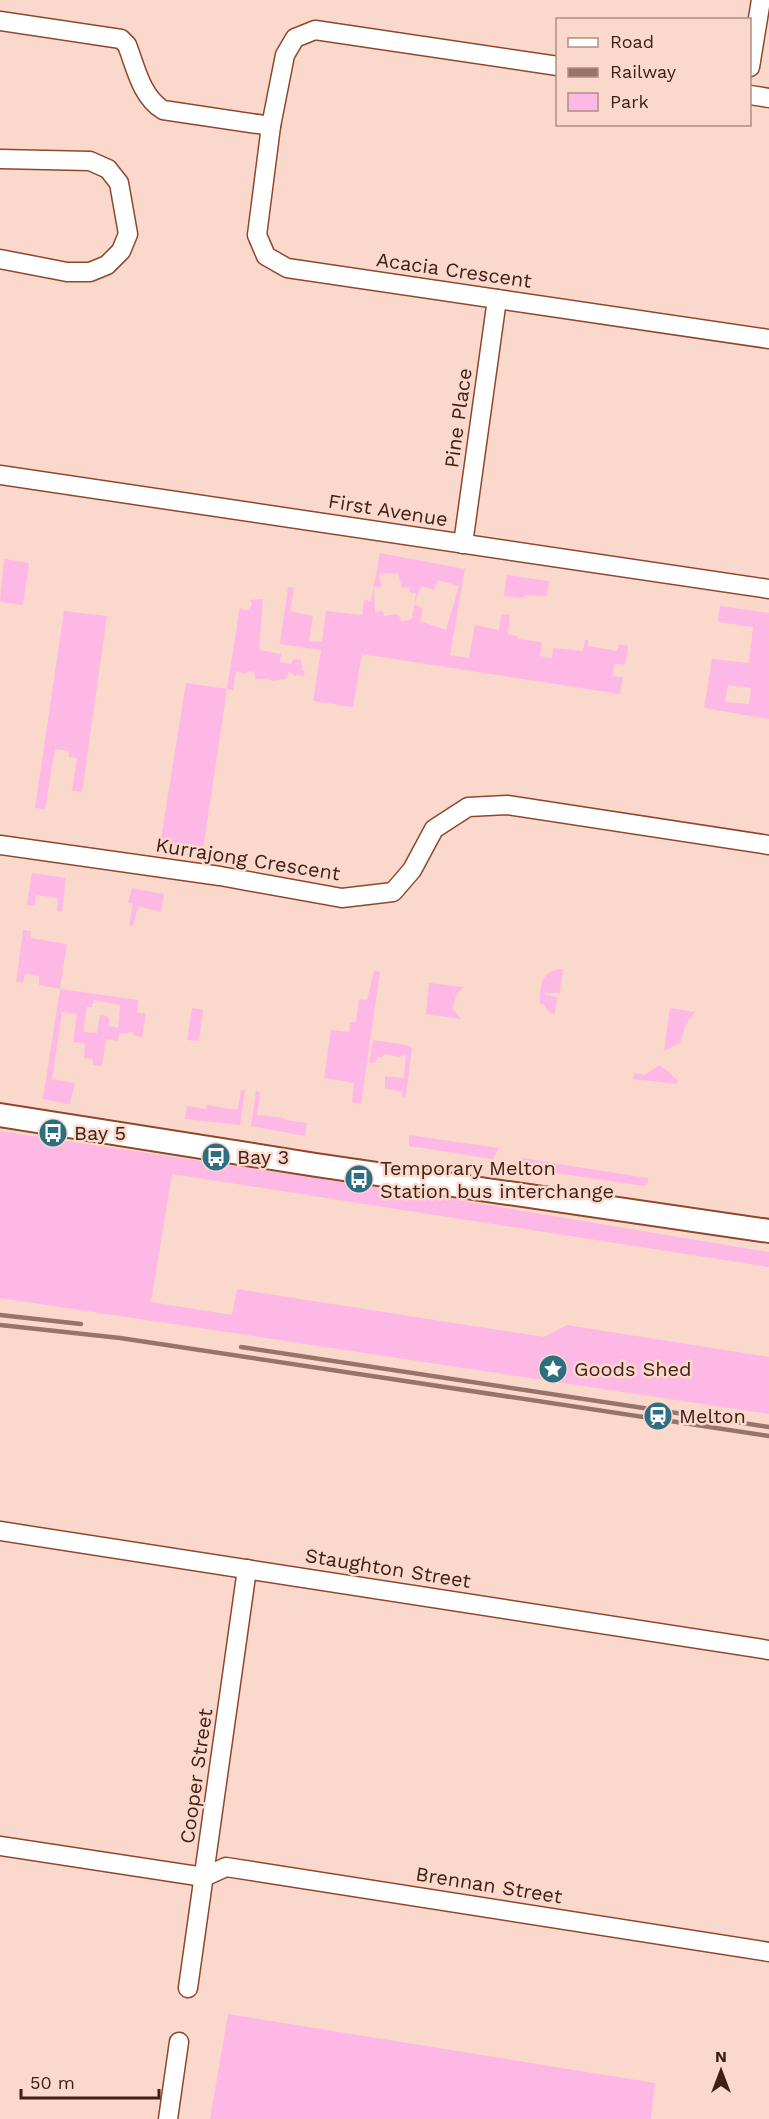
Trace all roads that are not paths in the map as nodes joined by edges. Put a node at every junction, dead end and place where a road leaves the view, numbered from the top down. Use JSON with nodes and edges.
{"nodes":[{"id":1,"x":761,"y":0,"type":"edge"},
{"id":2,"x":0,"y":21,"type":"edge"},
{"id":3,"x":751,"y":61,"type":"edge"},
{"id":4,"x":556,"y":66,"type":"edge"},
{"id":5,"x":751,"y":95,"type":"edge"},
{"id":6,"x":769,"y":98,"type":"edge"},
{"id":7,"x":271,"y":126,"type":"junction"},
{"id":8,"x":0,"y":159,"type":"edge"},
{"id":9,"x":0,"y":259,"type":"edge"},
{"id":10,"x":497,"y":299,"type":"junction"},
{"id":11,"x":769,"y":339,"type":"edge"},
{"id":12,"x":0,"y":475,"type":"edge"},
{"id":13,"x":463,"y":544,"type":"junction"},
{"id":14,"x":769,"y":589,"type":"edge"},
{"id":15,"x":769,"y":844,"type":"edge"},
{"id":16,"x":0,"y":845,"type":"edge"},
{"id":17,"x":0,"y":1115,"type":"edge"},
{"id":18,"x":769,"y":1231,"type":"edge"},
{"id":19,"x":0,"y":1531,"type":"edge"},
{"id":20,"x":248,"y":1569,"type":"junction"},
{"id":21,"x":769,"y":1650,"type":"edge"},
{"id":22,"x":0,"y":1846,"type":"edge"},
{"id":23,"x":204,"y":1877,"type":"junction"},
{"id":24,"x":769,"y":1952,"type":"edge"},
{"id":25,"x":188,"y":1988,"type":"dead end"},
{"id":26,"x":179,"y":2042,"type":"dead end"},
{"id":27,"x":168,"y":2119,"type":"edge"}],
"edges":[{"from":1,"to":3,"type":"street"},
{"from":2,"to":7,"type":"street"},
{"from":4,"to":7,"type":"street","name":"Acacia Crescent"},
{"from":5,"to":6,"type":"street"},
{"from":7,"to":10,"type":"street","name":"Acacia Crescent"},
{"from":8,"to":9,"type":"street"},
{"from":10,"to":11,"type":"street","name":"Acacia Crescent"},
{"from":10,"to":13,"type":"street","name":"Pine Place"},
{"from":12,"to":13,"type":"street","name":"First Avenue"},
{"from":13,"to":14,"type":"street","name":"First Avenue"},
{"from":15,"to":16,"type":"street","name":"Kurrajong Crescent"},
{"from":17,"to":18,"type":"street"},
{"from":19,"to":20,"type":"street","name":"Staughton Street"},
{"from":20,"to":21,"type":"street","name":"Staughton Street"},
{"from":20,"to":23,"type":"street","name":"Cooper Street"},
{"from":22,"to":23,"type":"street"},
{"from":23,"to":24,"type":"street","name":"Brennan Street"},
{"from":23,"to":25,"type":"street","name":"Cooper Street"},
{"from":26,"to":27,"type":"street"}]}
